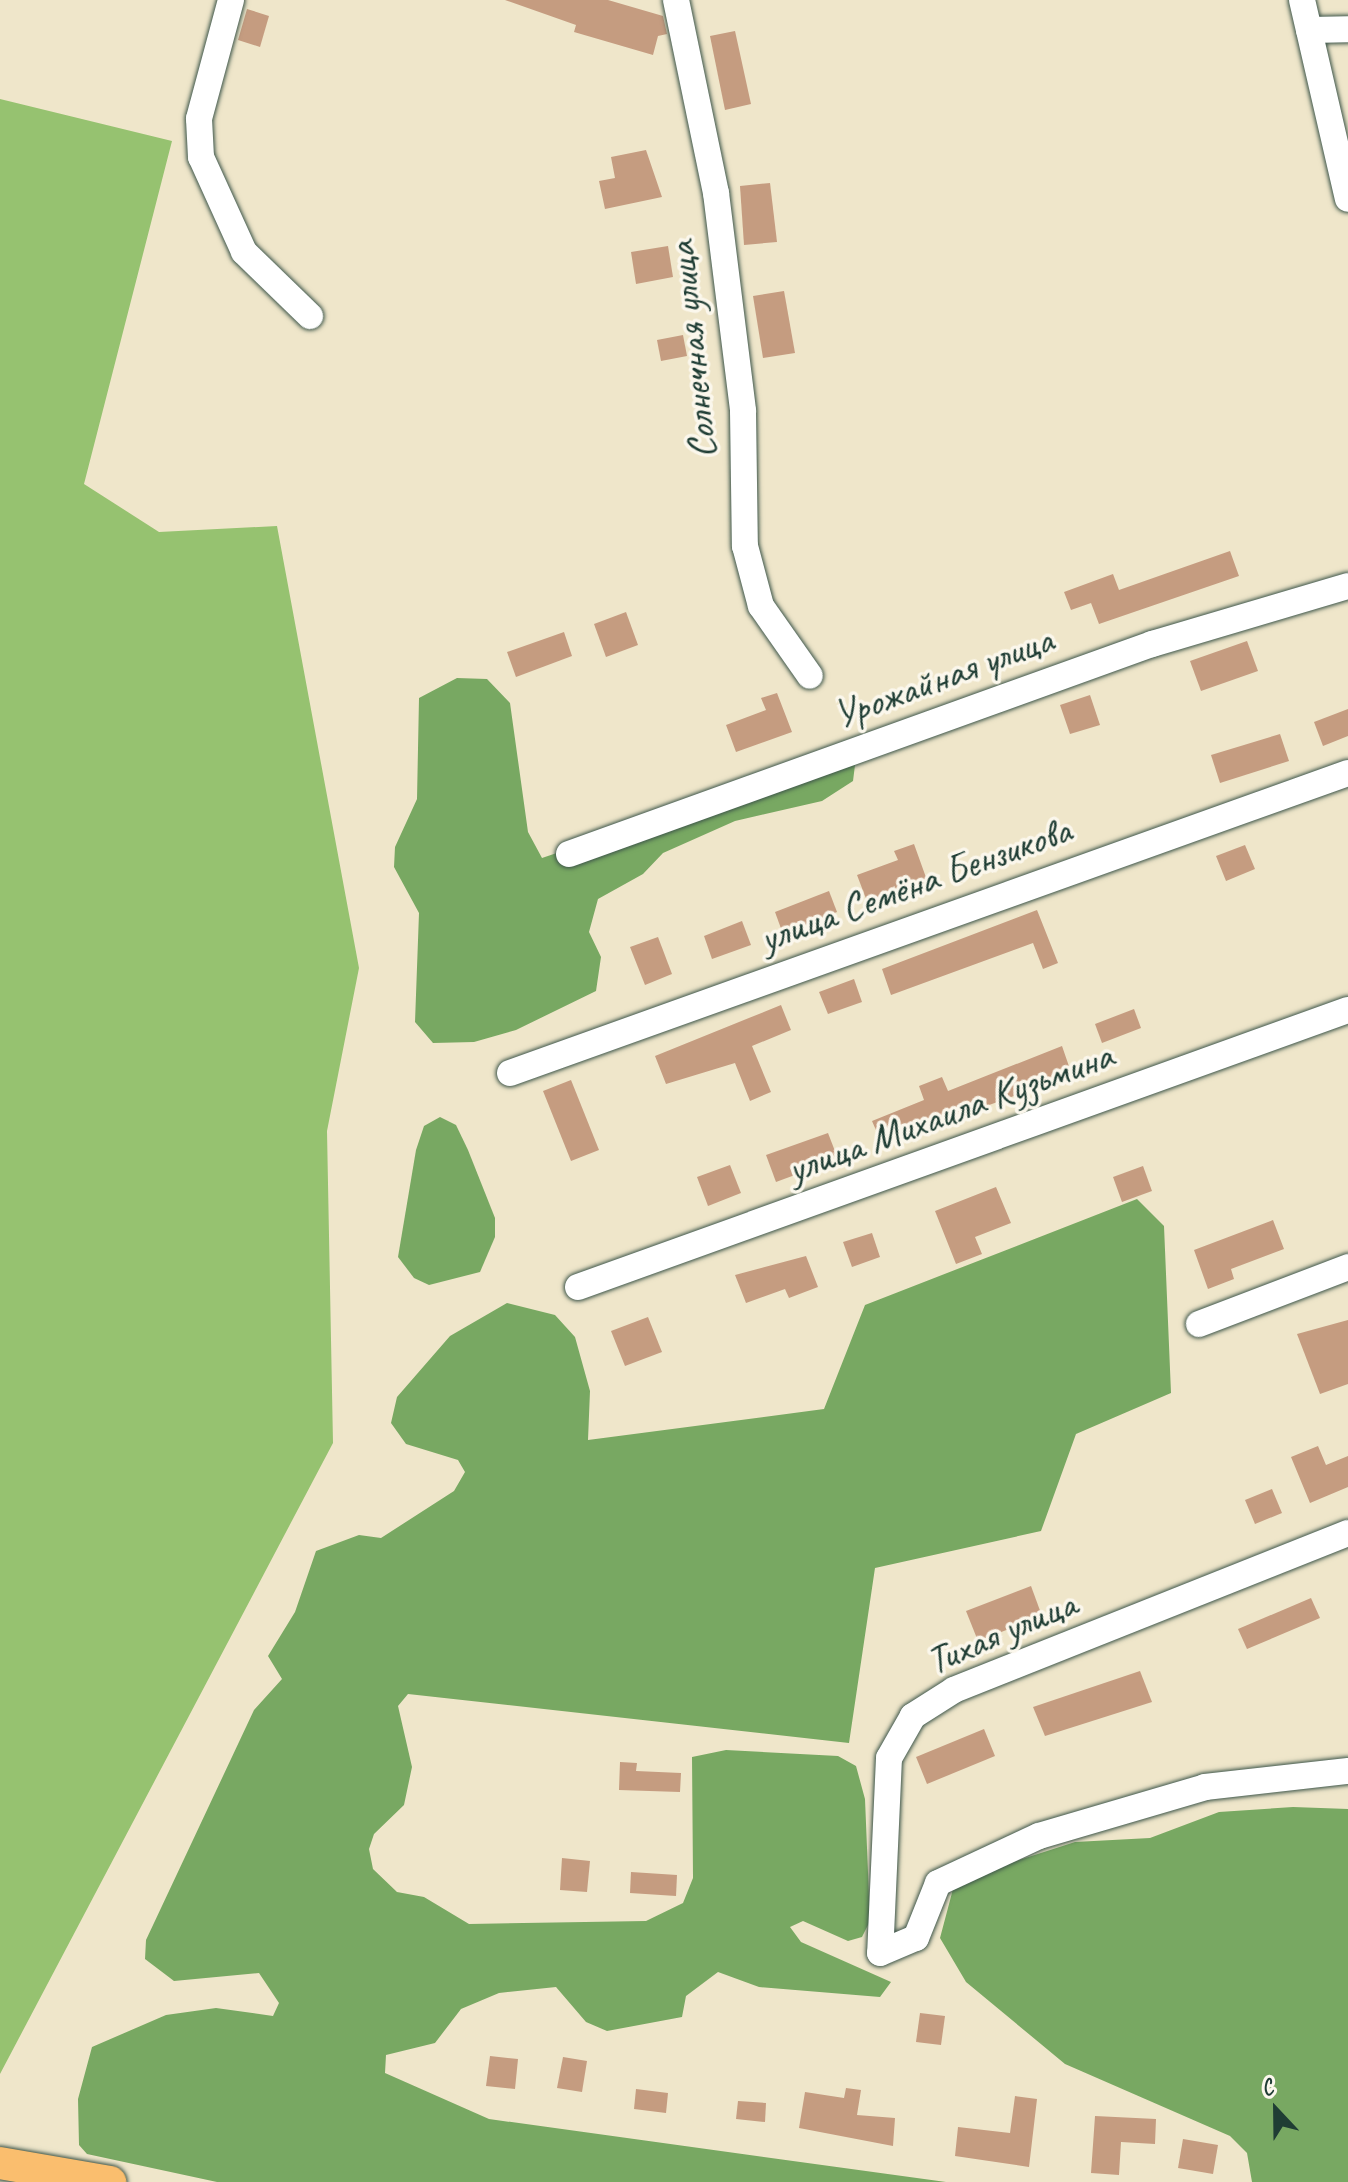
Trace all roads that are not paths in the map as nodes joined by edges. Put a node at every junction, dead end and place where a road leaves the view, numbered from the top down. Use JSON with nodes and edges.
{"nodes":[{"id":1,"x":231,"y":0,"type":"edge"},
{"id":2,"x":676,"y":0,"type":"edge"},
{"id":3,"x":1302,"y":0,"type":"edge"},
{"id":4,"x":1348,"y":29,"type":"edge"},
{"id":5,"x":1309,"y":30,"type":"junction"},
{"id":6,"x":1348,"y":199,"type":"edge"},
{"id":7,"x":310,"y":316,"type":"dead end"},
{"id":8,"x":1348,"y":586,"type":"edge"},
{"id":9,"x":810,"y":676,"type":"dead end"},
{"id":10,"x":1348,"y":773,"type":"edge"},
{"id":11,"x":569,"y":854,"type":"dead end"},
{"id":12,"x":1348,"y":1010,"type":"edge"},
{"id":13,"x":510,"y":1073,"type":"dead end"},
{"id":14,"x":1348,"y":1267,"type":"edge"},
{"id":15,"x":578,"y":1287,"type":"dead end"},
{"id":16,"x":1199,"y":1324,"type":"dead end"},
{"id":17,"x":1348,"y":1533,"type":"edge"},
{"id":18,"x":1348,"y":1771,"type":"edge"},
{"id":19,"x":0,"y":2163,"type":"edge"},
{"id":20,"x":110,"y":2182,"type":"edge"}],
"edges":[{"from":1,"to":7,"type":"street"},
{"from":2,"to":9,"type":"street","name":"Солнечная улица"},
{"from":3,"to":5,"type":"street"},
{"from":4,"to":5,"type":"street"},
{"from":5,"to":6,"type":"street"},
{"from":8,"to":11,"type":"street","name":"Урожайная улица"},
{"from":10,"to":13,"type":"street","name":"улица Семёна Бензикова"},
{"from":12,"to":15,"type":"street","name":"улица Михаила Кузьмина"},
{"from":14,"to":16,"type":"street"},
{"from":17,"to":18,"type":"street","name":"Тихая улица"},
{"from":19,"to":20,"type":"main road"}]}
